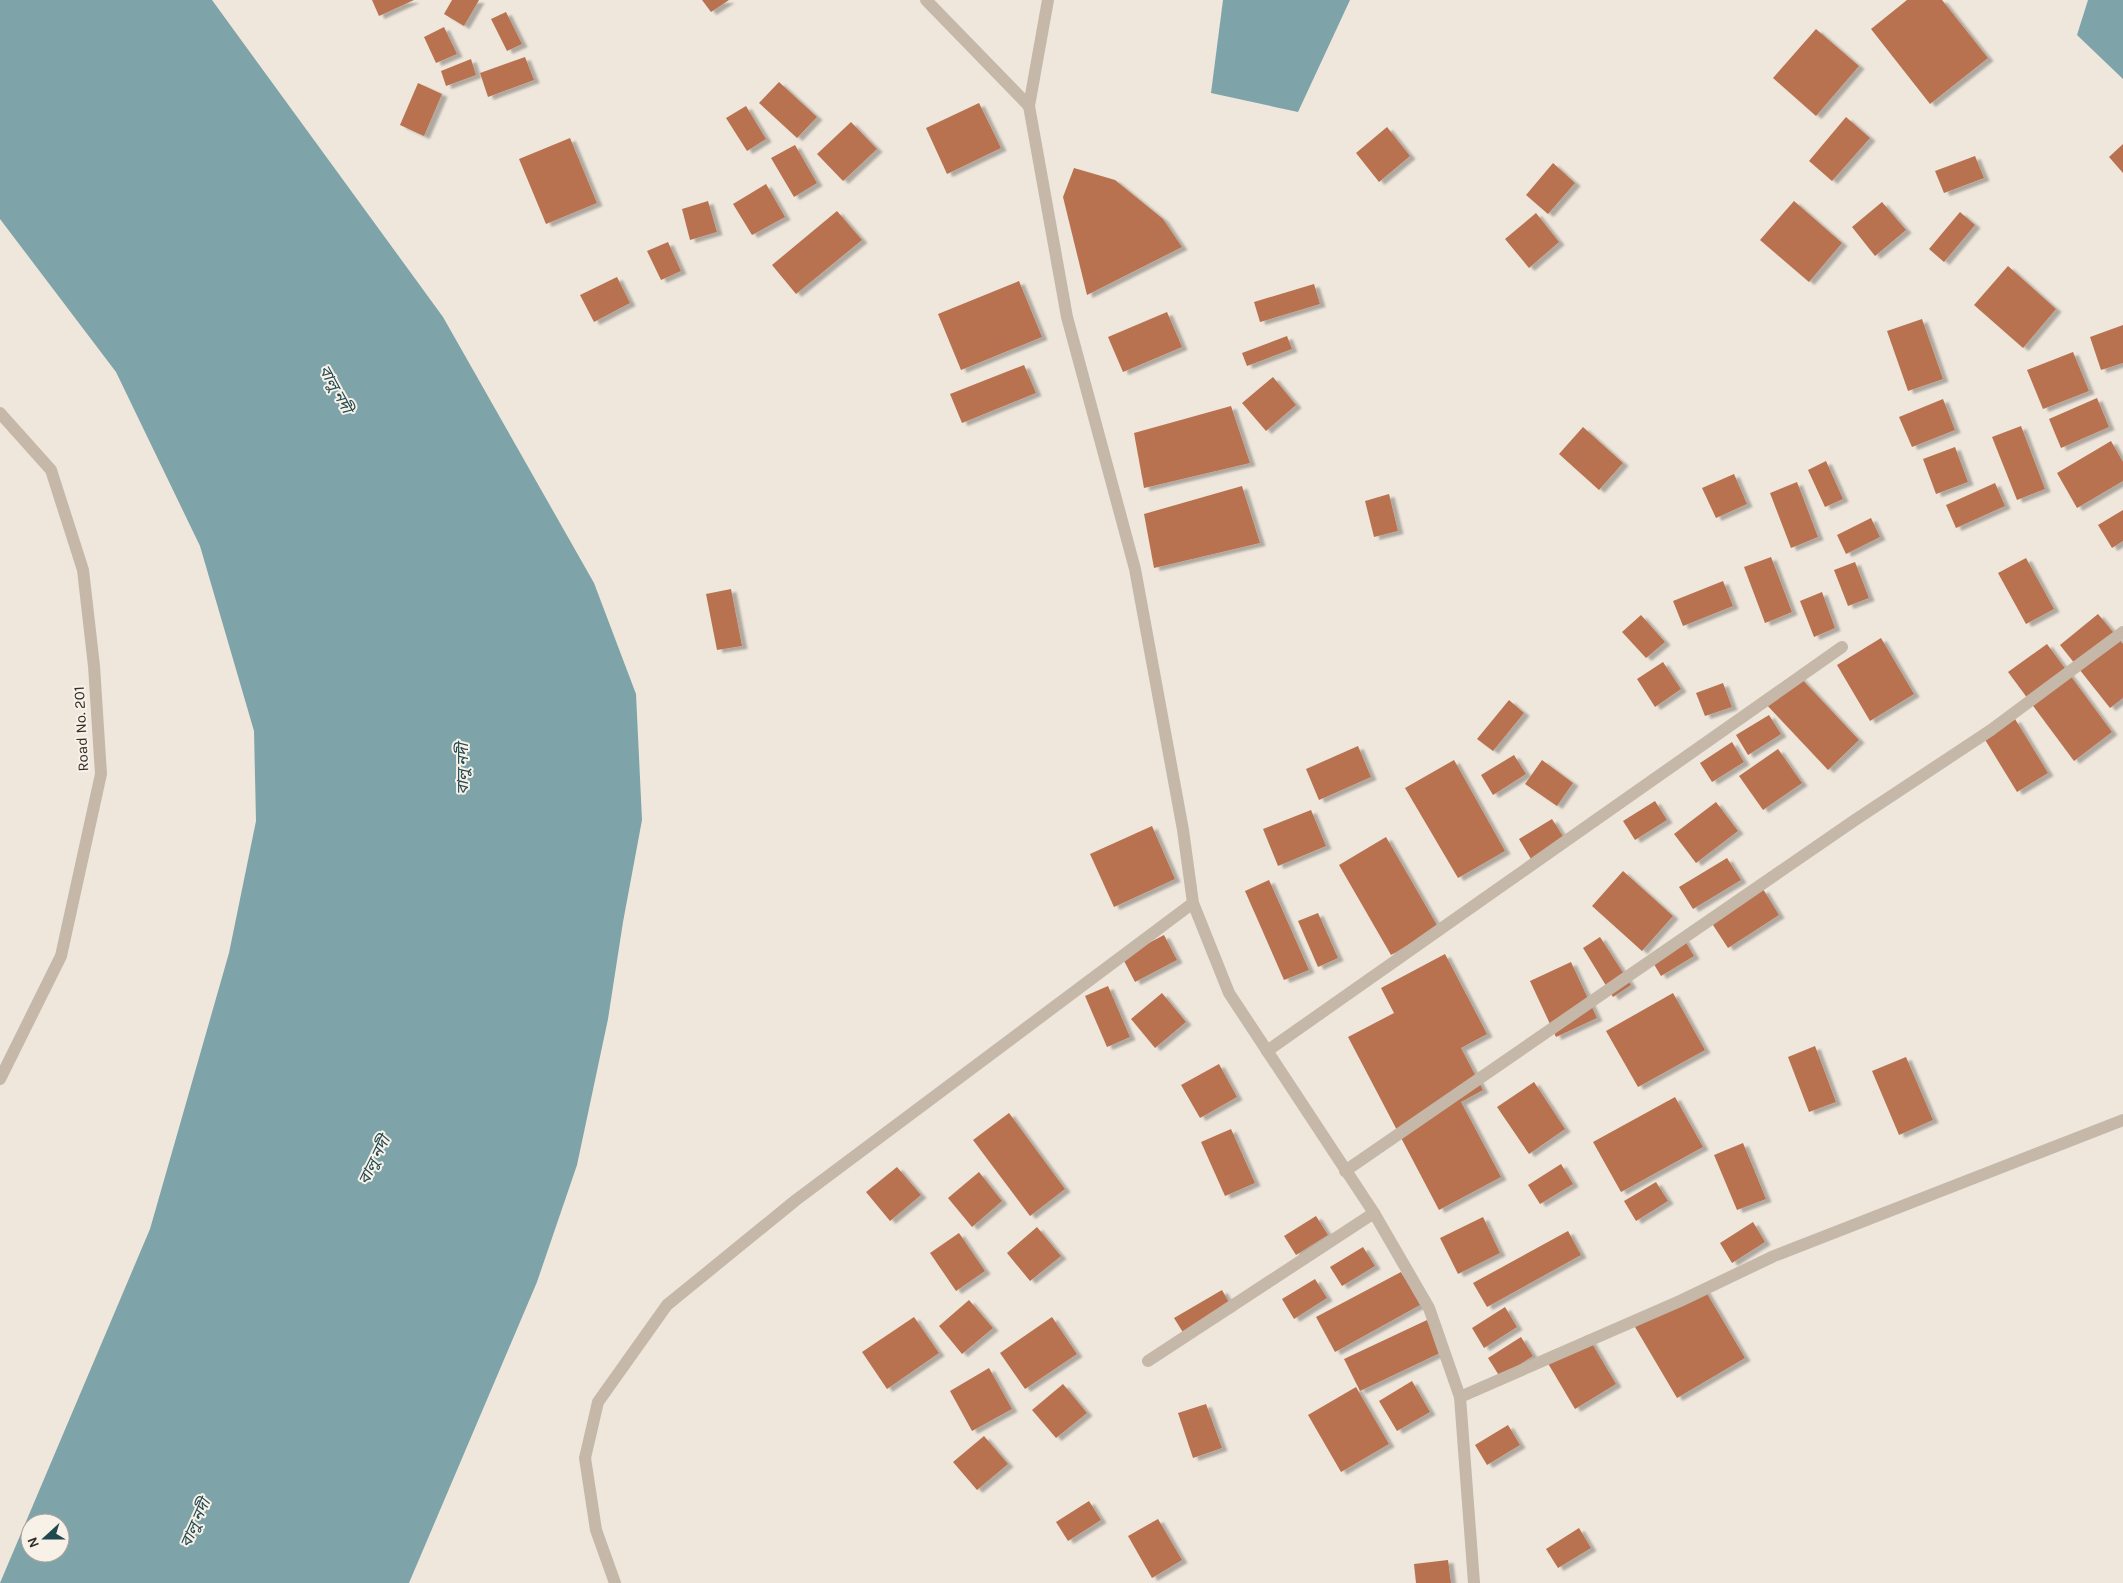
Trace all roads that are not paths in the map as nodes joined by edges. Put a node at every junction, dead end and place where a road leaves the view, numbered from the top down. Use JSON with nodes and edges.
{"nodes":[{"id":1,"x":926,"y":0,"type":"edge"},
{"id":2,"x":1048,"y":0,"type":"edge"},
{"id":3,"x":1029,"y":106,"type":"junction"},
{"id":4,"x":0,"y":413,"type":"edge"},
{"id":5,"x":2123,"y":632,"type":"edge"},
{"id":6,"x":1842,"y":646,"type":"dead end"},
{"id":7,"x":1193,"y":903,"type":"junction"},
{"id":8,"x":1267,"y":1051,"type":"junction"},
{"id":9,"x":0,"y":1079,"type":"edge"},
{"id":10,"x":2123,"y":1120,"type":"edge"},
{"id":11,"x":1345,"y":1171,"type":"junction"},
{"id":12,"x":1374,"y":1213,"type":"junction"},
{"id":13,"x":1148,"y":1362,"type":"dead end"},
{"id":14,"x":1460,"y":1397,"type":"junction"},
{"id":15,"x":615,"y":1583,"type":"edge"},
{"id":16,"x":1474,"y":1583,"type":"edge"}],
"edges":[{"from":1,"to":3,"type":"street"},
{"from":2,"to":3,"type":"street"},
{"from":3,"to":7,"type":"street"},
{"from":4,"to":9,"type":"street","name":"Road No. 201"},
{"from":5,"to":11,"type":"street"},
{"from":6,"to":8,"type":"street"},
{"from":7,"to":8,"type":"street"},
{"from":7,"to":15,"type":"street"},
{"from":8,"to":11,"type":"street"},
{"from":10,"to":14,"type":"street"},
{"from":11,"to":12,"type":"street"},
{"from":12,"to":13,"type":"street"},
{"from":12,"to":14,"type":"street"},
{"from":14,"to":16,"type":"street"}]}
